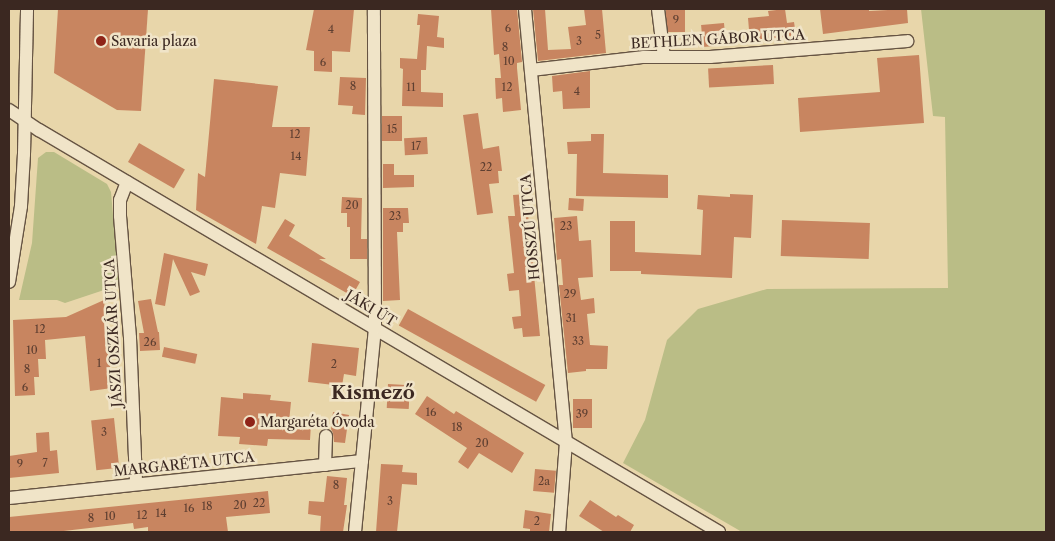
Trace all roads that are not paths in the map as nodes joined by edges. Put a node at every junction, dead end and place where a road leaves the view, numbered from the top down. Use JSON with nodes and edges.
{"nodes":[{"id":1,"x":27,"y":9,"type":"edge"},
{"id":2,"x":374,"y":9,"type":"edge"},
{"id":3,"x":525,"y":9,"type":"edge"},
{"id":4,"x":658,"y":9,"type":"edge"},
{"id":5,"x":907,"y":41,"type":"dead end"},
{"id":6,"x":664,"y":57,"type":"junction"},
{"id":7,"x":531,"y":70,"type":"junction"},
{"id":8,"x":9,"y":110,"type":"edge"},
{"id":9,"x":25,"y":120,"type":"junction"},
{"id":10,"x":127,"y":182,"type":"junction"},
{"id":11,"x":9,"y":282,"type":"edge"},
{"id":12,"x":375,"y":328,"type":"junction"},
{"id":13,"x":326,"y":436,"type":"dead end"},
{"id":14,"x":566,"y":442,"type":"junction"},
{"id":15,"x":362,"y":460,"type":"junction"},
{"id":16,"x":325,"y":465,"type":"junction"},
{"id":17,"x":136,"y":484,"type":"junction"},
{"id":18,"x":9,"y":498,"type":"edge"},
{"id":19,"x":355,"y":532,"type":"edge"},
{"id":20,"x":559,"y":532,"type":"edge"},
{"id":21,"x":719,"y":532,"type":"edge"}],
"edges":[{"from":1,"to":9,"type":"street"},
{"from":2,"to":12,"type":"street"},
{"from":3,"to":7,"type":"street","name":"HOSSZÚ UTCA"},
{"from":4,"to":6,"type":"street"},
{"from":5,"to":6,"type":"street","name":"BETHLEN GÁBOR UTCA"},
{"from":6,"to":7,"type":"street","name":"BETHLEN GÁBOR UTCA"},
{"from":7,"to":14,"type":"street","name":"HOSSZÚ UTCA"},
{"from":8,"to":9,"type":"street","name":"JÁKI ÚT"},
{"from":9,"to":10,"type":"street","name":"JÁKI ÚT"},
{"from":9,"to":11,"type":"street"},
{"from":10,"to":12,"type":"street","name":"JÁKI ÚT"},
{"from":10,"to":17,"type":"street","name":"JÁSZI OSZKÁR UTCA"},
{"from":12,"to":14,"type":"street","name":"JÁKI ÚT"},
{"from":12,"to":15,"type":"street"},
{"from":13,"to":16,"type":"street"},
{"from":14,"to":20,"type":"street","name":"HOSSZÚ UTCA"},
{"from":14,"to":21,"type":"street","name":"JÁKI ÚT"},
{"from":15,"to":16,"type":"street","name":"MARGARÉTA UTCA"},
{"from":15,"to":19,"type":"street"},
{"from":16,"to":17,"type":"street","name":"MARGARÉTA UTCA"},
{"from":17,"to":18,"type":"street","name":"MARGARÉTA UTCA"}]}
